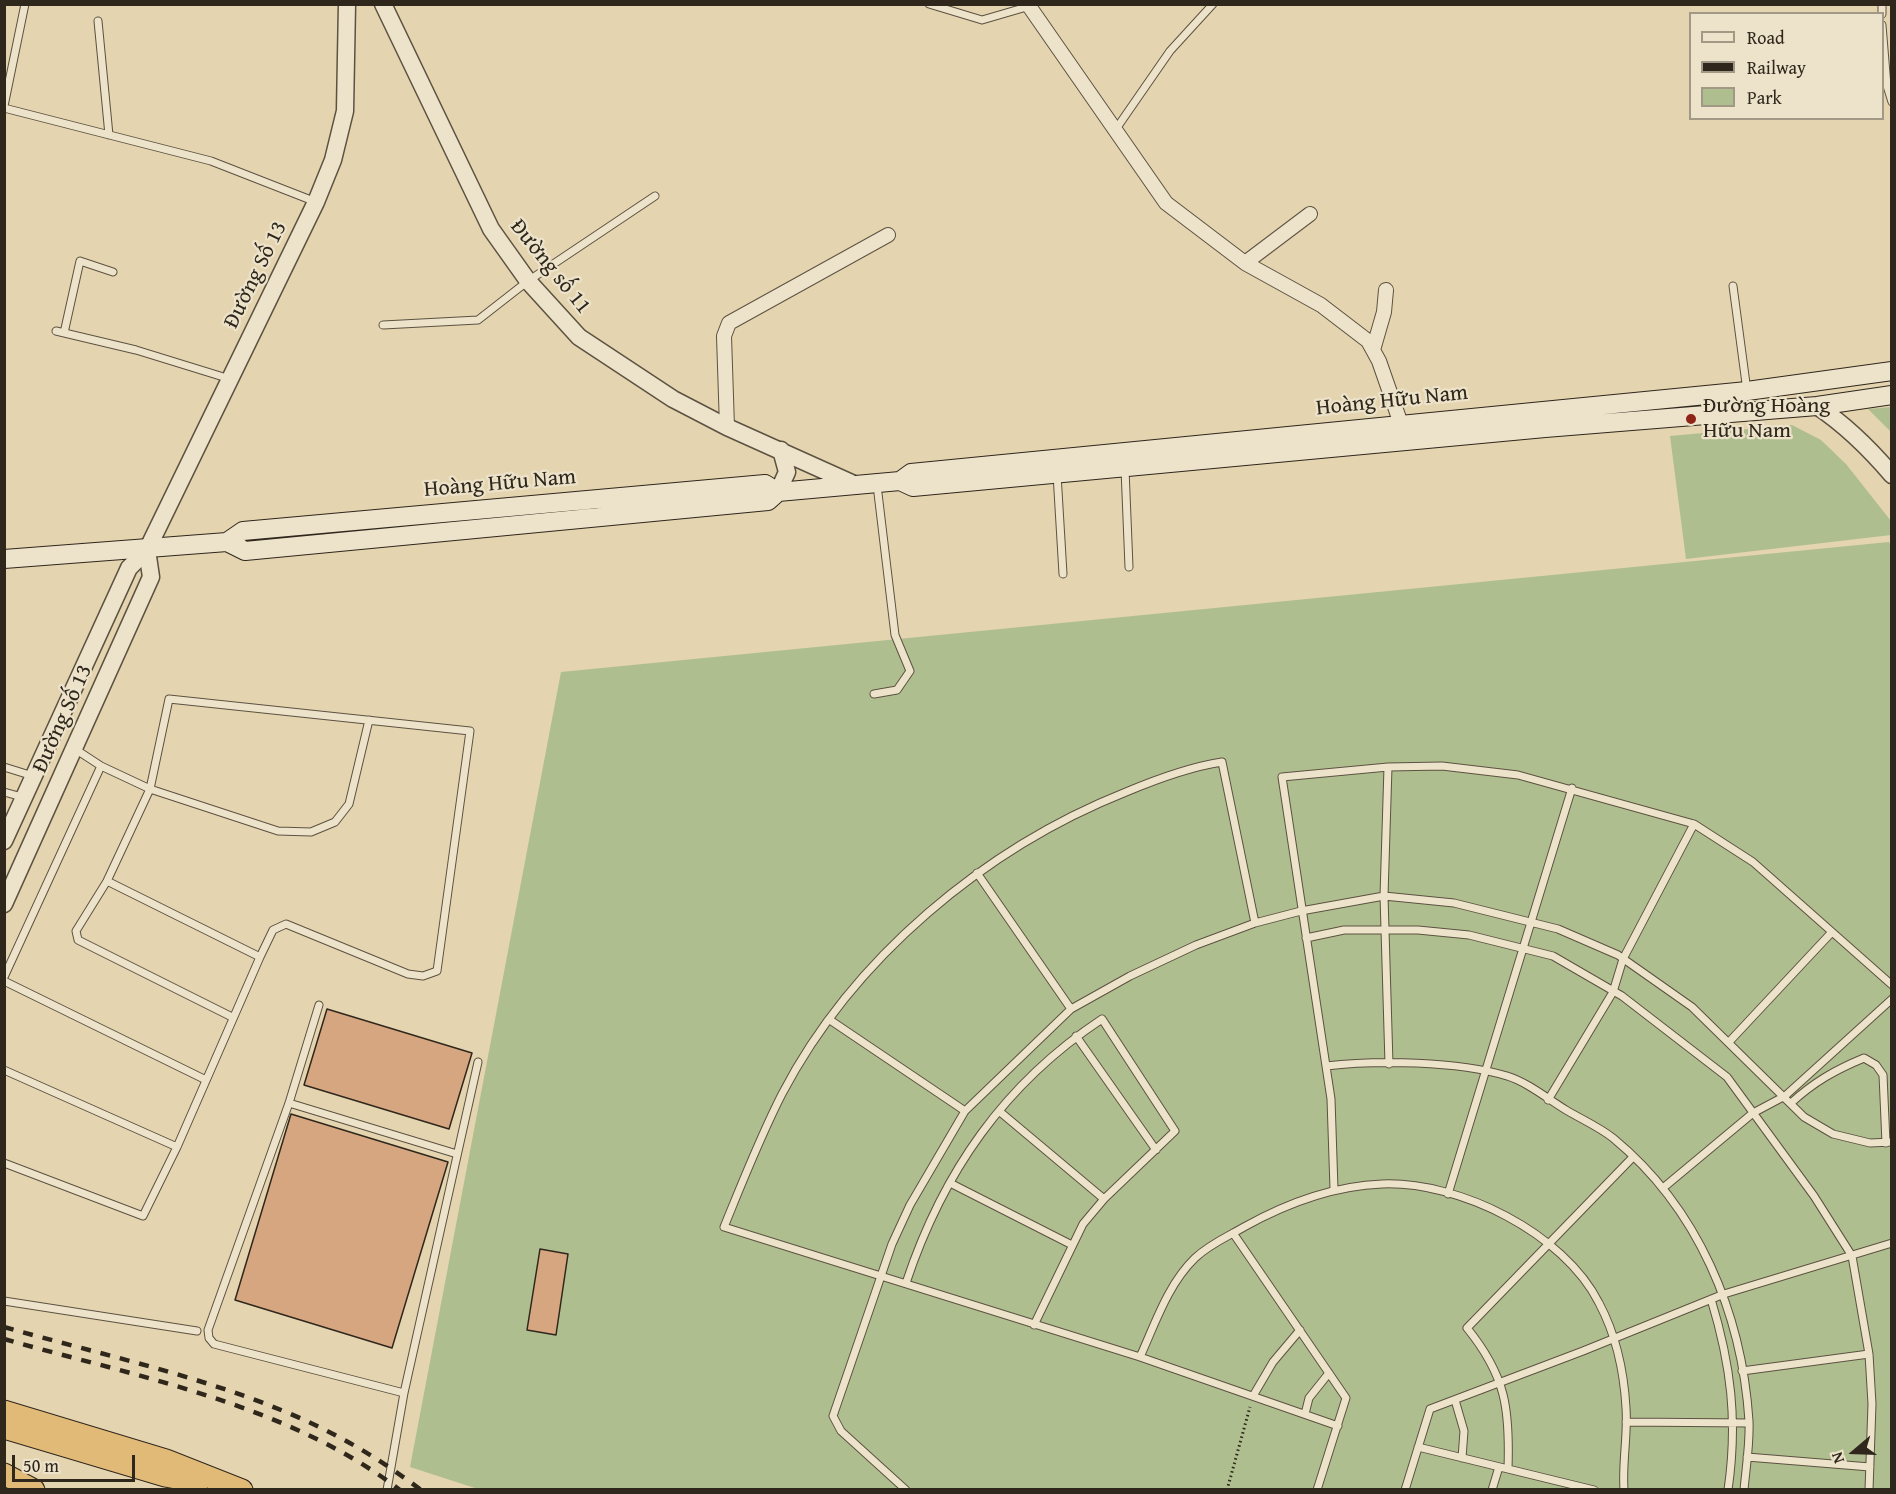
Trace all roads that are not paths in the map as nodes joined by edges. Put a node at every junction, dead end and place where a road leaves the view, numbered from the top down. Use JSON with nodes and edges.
{"nodes":[{"id":1,"x":25,"y":4,"type":"edge"},
{"id":2,"x":347,"y":4,"type":"edge"},
{"id":3,"x":383,"y":4,"type":"edge"},
{"id":4,"x":929,"y":4,"type":"edge"},
{"id":5,"x":1213,"y":4,"type":"edge"},
{"id":6,"x":1031,"y":5,"type":"edge"},
{"id":7,"x":98,"y":21,"type":"dead end"},
{"id":8,"x":1884,"y":49,"type":"edge"},
{"id":9,"x":1892,"y":102,"type":"edge"},
{"id":10,"x":4,"y":107,"type":"edge"},
{"id":11,"x":1116,"y":129,"type":"junction"},
{"id":12,"x":109,"y":135,"type":"junction"},
{"id":13,"x":655,"y":196,"type":"dead end"},
{"id":14,"x":316,"y":202,"type":"junction"},
{"id":15,"x":1310,"y":214,"type":"dead end"},
{"id":16,"x":888,"y":235,"type":"dead end"},
{"id":17,"x":1245,"y":263,"type":"junction"},
{"id":18,"x":113,"y":272,"type":"dead end"},
{"id":19,"x":528,"y":281,"type":"junction"},
{"id":20,"x":1733,"y":286,"type":"dead end"},
{"id":21,"x":1386,"y":290,"type":"dead end"},
{"id":22,"x":383,"y":325,"type":"dead end"},
{"id":23,"x":1373,"y":350,"type":"junction"},
{"id":24,"x":1892,"y":371,"type":"edge"},
{"id":25,"x":230,"y":379,"type":"junction"},
{"id":26,"x":1747,"y":391,"type":"junction"},
{"id":27,"x":1892,"y":395,"type":"edge"},
{"id":28,"x":1817,"y":406,"type":"junction"},
{"id":29,"x":1401,"y":424,"type":"junction"},
{"id":30,"x":727,"y":427,"type":"junction"},
{"id":31,"x":1404,"y":442,"type":"junction"},
{"id":32,"x":781,"y":450,"type":"junction"},
{"id":33,"x":1125,"y":469,"type":"junction"},
{"id":34,"x":1057,"y":474,"type":"junction"},
{"id":35,"x":1892,"y":475,"type":"edge"},
{"id":36,"x":900,"y":481,"type":"junction"},
{"id":37,"x":877,"y":483,"type":"junction"},
{"id":38,"x":856,"y":485,"type":"junction"},
{"id":39,"x":778,"y":492,"type":"junction"},
{"id":40,"x":147,"y":550,"type":"junction"},
{"id":41,"x":4,"y":559,"type":"edge"},
{"id":42,"x":1129,"y":567,"type":"dead end"},
{"id":43,"x":1062,"y":574,"type":"dead end"},
{"id":44,"x":874,"y":694,"type":"dead end"},
{"id":45,"x":369,"y":720,"type":"junction"},
{"id":46,"x":75,"y":749,"type":"junction"},
{"id":47,"x":4,"y":766,"type":"edge"},
{"id":48,"x":101,"y":766,"type":"junction"},
{"id":49,"x":1388,"y":767,"type":"junction"},
{"id":50,"x":35,"y":777,"type":"junction"},
{"id":51,"x":1572,"y":788,"type":"junction"},
{"id":52,"x":150,"y":789,"type":"junction"},
{"id":53,"x":4,"y":792,"type":"edge"},
{"id":54,"x":24,"y":798,"type":"junction"},
{"id":55,"x":1694,"y":824,"type":"junction"},
{"id":56,"x":4,"y":841,"type":"edge"},
{"id":57,"x":977,"y":873,"type":"junction"},
{"id":58,"x":107,"y":881,"type":"junction"},
{"id":59,"x":1384,"y":896,"type":"junction"},
{"id":60,"x":4,"y":904,"type":"edge"},
{"id":61,"x":1302,"y":911,"type":"junction"},
{"id":62,"x":1530,"y":922,"type":"junction"},
{"id":63,"x":1255,"y":923,"type":"junction"},
{"id":64,"x":1384,"y":929,"type":"junction"},
{"id":65,"x":1832,"y":932,"type":"junction"},
{"id":66,"x":1306,"y":938,"type":"junction"},
{"id":67,"x":1525,"y":947,"type":"junction"},
{"id":68,"x":260,"y":957,"type":"junction"},
{"id":69,"x":1623,"y":959,"type":"junction"},
{"id":70,"x":4,"y":977,"type":"edge"},
{"id":71,"x":4,"y":981,"type":"edge"},
{"id":72,"x":1892,"y":985,"type":"edge"},
{"id":73,"x":1613,"y":992,"type":"junction"},
{"id":74,"x":1892,"y":999,"type":"edge"},
{"id":75,"x":319,"y":1005,"type":"dead end"},
{"id":76,"x":1071,"y":1009,"type":"junction"},
{"id":77,"x":232,"y":1017,"type":"junction"},
{"id":78,"x":830,"y":1020,"type":"junction"},
{"id":79,"x":1076,"y":1036,"type":"junction"},
{"id":80,"x":1729,"y":1042,"type":"junction"},
{"id":81,"x":478,"y":1062,"type":"dead end"},
{"id":82,"x":1389,"y":1064,"type":"junction"},
{"id":83,"x":1326,"y":1066,"type":"junction"},
{"id":84,"x":4,"y":1070,"type":"edge"},
{"id":85,"x":1486,"y":1072,"type":"junction"},
{"id":86,"x":206,"y":1080,"type":"junction"},
{"id":87,"x":1785,"y":1096,"type":"junction"},
{"id":88,"x":1548,"y":1100,"type":"junction"},
{"id":89,"x":289,"y":1103,"type":"junction"},
{"id":90,"x":1791,"y":1103,"type":"junction"},
{"id":91,"x":965,"y":1111,"type":"junction"},
{"id":92,"x":999,"y":1111,"type":"junction"},
{"id":93,"x":1753,"y":1113,"type":"junction"},
{"id":94,"x":1889,"y":1142,"type":"edge"},
{"id":95,"x":177,"y":1147,"type":"junction"},
{"id":96,"x":1156,"y":1150,"type":"junction"},
{"id":97,"x":457,"y":1154,"type":"junction"},
{"id":98,"x":1633,"y":1156,"type":"junction"},
{"id":99,"x":4,"y":1163,"type":"edge"},
{"id":100,"x":950,"y":1183,"type":"junction"},
{"id":101,"x":1663,"y":1188,"type":"junction"},
{"id":102,"x":1335,"y":1189,"type":"junction"},
{"id":103,"x":1448,"y":1194,"type":"junction"},
{"id":104,"x":1104,"y":1199,"type":"junction"},
{"id":105,"x":1233,"y":1233,"type":"junction"},
{"id":106,"x":1549,"y":1242,"type":"junction"},
{"id":107,"x":1892,"y":1243,"type":"edge"},
{"id":108,"x":1072,"y":1245,"type":"junction"},
{"id":109,"x":1852,"y":1256,"type":"junction"},
{"id":110,"x":880,"y":1274,"type":"junction"},
{"id":111,"x":906,"y":1283,"type":"junction"},
{"id":112,"x":1724,"y":1294,"type":"junction"},
{"id":113,"x":1711,"y":1299,"type":"junction"},
{"id":114,"x":4,"y":1301,"type":"edge"},
{"id":115,"x":1034,"y":1325,"type":"junction"},
{"id":116,"x":1300,"y":1330,"type":"junction"},
{"id":117,"x":197,"y":1332,"type":"dead end"},
{"id":118,"x":1615,"y":1338,"type":"junction"},
{"id":119,"x":1869,"y":1354,"type":"junction"},
{"id":120,"x":1140,"y":1357,"type":"junction"},
{"id":121,"x":1742,"y":1371,"type":"junction"},
{"id":122,"x":1329,"y":1373,"type":"junction"},
{"id":123,"x":1500,"y":1383,"type":"junction"},
{"id":124,"x":404,"y":1393,"type":"junction"},
{"id":125,"x":1253,"y":1396,"type":"junction"},
{"id":126,"x":1455,"y":1400,"type":"junction"},
{"id":127,"x":4,"y":1411,"type":"edge"},
{"id":128,"x":1305,"y":1414,"type":"junction"},
{"id":129,"x":1626,"y":1422,"type":"junction"},
{"id":130,"x":1733,"y":1422,"type":"junction"},
{"id":131,"x":1749,"y":1423,"type":"junction"},
{"id":132,"x":1338,"y":1426,"type":"junction"},
{"id":133,"x":4,"y":1428,"type":"edge"},
{"id":134,"x":1419,"y":1447,"type":"junction"},
{"id":135,"x":1747,"y":1457,"type":"junction"},
{"id":136,"x":1462,"y":1458,"type":"junction"},
{"id":137,"x":1499,"y":1467,"type":"junction"},
{"id":138,"x":1870,"y":1467,"type":"junction"},
{"id":139,"x":1508,"y":1469,"type":"junction"},
{"id":140,"x":4,"y":1474,"type":"edge"},
{"id":141,"x":240,"y":1489,"type":"edge"},
{"id":142,"x":34,"y":1490,"type":"edge"},
{"id":143,"x":387,"y":1490,"type":"edge"},
{"id":144,"x":906,"y":1490,"type":"edge"},
{"id":145,"x":1317,"y":1490,"type":"edge"},
{"id":146,"x":1405,"y":1490,"type":"edge"},
{"id":147,"x":1492,"y":1490,"type":"edge"},
{"id":148,"x":1594,"y":1490,"type":"edge"},
{"id":149,"x":1624,"y":1490,"type":"edge"},
{"id":150,"x":1728,"y":1490,"type":"edge"},
{"id":151,"x":1744,"y":1490,"type":"edge"},
{"id":152,"x":1869,"y":1490,"type":"edge"}],
"edges":[{"from":1,"to":10,"type":"lane"},
{"from":2,"to":14,"type":"street","name":"Đường Số 13"},
{"from":3,"to":19,"type":"street","name":"Đường số 11"},
{"from":4,"to":6,"type":"lane"},
{"from":5,"to":11,"type":"lane"},
{"from":6,"to":11,"type":"street"},
{"from":7,"to":12,"type":"lane"},
{"from":8,"to":9,"type":"lane"},
{"from":10,"to":12,"type":"lane"},
{"from":11,"to":17,"type":"street"},
{"from":12,"to":14,"type":"lane"},
{"from":13,"to":19,"type":"lane"},
{"from":14,"to":25,"type":"street","name":"Đường Số 13"},
{"from":15,"to":17,"type":"street"},
{"from":16,"to":30,"type":"street"},
{"from":17,"to":23,"type":"street"},
{"from":18,"to":25,"type":"lane"},
{"from":19,"to":22,"type":"lane"},
{"from":19,"to":30,"type":"street","name":"Đường số 11"},
{"from":20,"to":26,"type":"lane"},
{"from":21,"to":23,"type":"street"},
{"from":23,"to":29,"type":"street"},
{"from":24,"to":26,"type":"main road","name":"Hoàng Hữu Nam"},
{"from":25,"to":40,"type":"street","name":"Đường Số 13"},
{"from":26,"to":29,"type":"main road","name":"Hoàng Hữu Nam"},
{"from":27,"to":28,"type":"main road","name":"Hoàng Hữu Nam"},
{"from":28,"to":31,"type":"main road","name":"Hoàng Hữu Nam"},
{"from":28,"to":35,"type":"street"},
{"from":29,"to":31,"type":"main road"},
{"from":29,"to":36,"type":"main road","name":"Hoàng Hữu Nam"},
{"from":30,"to":32,"type":"street","name":"Đường số 11"},
{"from":31,"to":33,"type":"main road","name":"Hoàng Hữu Nam"},
{"from":32,"to":38,"type":"street","name":"Đường số 11"},
{"from":32,"to":39,"type":"street"},
{"from":33,"to":34,"type":"main road","name":"Hoàng Hữu Nam"},
{"from":33,"to":42,"type":"lane"},
{"from":34,"to":36,"type":"main road","name":"Hoàng Hữu Nam"},
{"from":34,"to":43,"type":"lane"},
{"from":36,"to":37,"type":"main road","name":"Hoàng Hữu Nam"},
{"from":37,"to":38,"type":"main road","name":"Hoàng Hữu Nam"},
{"from":37,"to":44,"type":"lane"},
{"from":38,"to":39,"type":"main road","name":"Hoàng Hữu Nam"},
{"from":39,"to":40,"type":"main road","name":"Hoàng Hữu Nam"},
{"from":40,"to":41,"type":"main road","name":"Hoàng Hữu Nam"},
{"from":40,"to":46,"type":"street","name":"Đường Số 13"},
{"from":40,"to":50,"type":"street","name":"Đường Số 13"},
{"from":45,"to":52,"type":"lane"},
{"from":45,"to":52,"type":"lane"},
{"from":45,"to":68,"type":"lane"},
{"from":46,"to":48,"type":"lane"},
{"from":46,"to":60,"type":"street","name":"Đường Số 13"},
{"from":47,"to":50,"type":"lane"},
{"from":48,"to":52,"type":"lane"},
{"from":48,"to":70,"type":"lane"},
{"from":49,"to":51,"type":"lane"},
{"from":49,"to":59,"type":"lane"},
{"from":49,"to":61,"type":"lane"},
{"from":50,"to":54,"type":"street","name":"Đường Số 13"},
{"from":51,"to":55,"type":"lane"},
{"from":51,"to":62,"type":"lane"},
{"from":52,"to":58,"type":"lane"},
{"from":53,"to":54,"type":"lane"},
{"from":54,"to":56,"type":"street","name":"Đường Số 13"},
{"from":55,"to":65,"type":"lane"},
{"from":55,"to":69,"type":"lane"},
{"from":57,"to":63,"type":"lane"},
{"from":57,"to":76,"type":"lane"},
{"from":57,"to":78,"type":"lane"},
{"from":58,"to":68,"type":"lane"},
{"from":58,"to":77,"type":"lane"},
{"from":59,"to":61,"type":"lane"},
{"from":59,"to":62,"type":"lane"},
{"from":59,"to":64,"type":"lane"},
{"from":61,"to":63,"type":"lane"},
{"from":61,"to":66,"type":"lane"},
{"from":62,"to":67,"type":"lane"},
{"from":62,"to":69,"type":"lane"},
{"from":63,"to":76,"type":"lane"},
{"from":64,"to":66,"type":"lane"},
{"from":64,"to":67,"type":"lane"},
{"from":64,"to":82,"type":"lane"},
{"from":65,"to":72,"type":"lane"},
{"from":65,"to":80,"type":"lane"},
{"from":66,"to":83,"type":"lane"},
{"from":67,"to":73,"type":"lane"},
{"from":67,"to":85,"type":"lane"},
{"from":68,"to":77,"type":"lane"},
{"from":69,"to":73,"type":"lane"},
{"from":69,"to":80,"type":"lane"},
{"from":71,"to":86,"type":"lane"},
{"from":73,"to":88,"type":"lane"},
{"from":73,"to":93,"type":"lane"},
{"from":74,"to":87,"type":"lane"},
{"from":75,"to":89,"type":"lane"},
{"from":76,"to":91,"type":"lane"},
{"from":77,"to":86,"type":"lane"},
{"from":78,"to":91,"type":"lane"},
{"from":78,"to":110,"type":"lane"},
{"from":79,"to":92,"type":"lane"},
{"from":79,"to":96,"type":"lane"},
{"from":79,"to":96,"type":"lane"},
{"from":80,"to":87,"type":"lane"},
{"from":81,"to":97,"type":"lane"},
{"from":82,"to":83,"type":"lane"},
{"from":82,"to":85,"type":"lane"},
{"from":83,"to":102,"type":"lane"},
{"from":84,"to":95,"type":"lane"},
{"from":85,"to":88,"type":"lane"},
{"from":85,"to":103,"type":"lane"},
{"from":86,"to":95,"type":"lane"},
{"from":87,"to":90,"type":"lane"},
{"from":87,"to":93,"type":"lane"},
{"from":88,"to":98,"type":"lane"},
{"from":89,"to":97,"type":"lane"},
{"from":89,"to":124,"type":"lane"},
{"from":90,"to":94,"type":"lane"},
{"from":90,"to":94,"type":"lane"},
{"from":91,"to":110,"type":"lane"},
{"from":92,"to":100,"type":"lane"},
{"from":92,"to":104,"type":"lane"},
{"from":93,"to":101,"type":"lane"},
{"from":93,"to":109,"type":"lane"},
{"from":95,"to":99,"type":"lane"},
{"from":96,"to":104,"type":"lane"},
{"from":97,"to":124,"type":"lane"},
{"from":98,"to":101,"type":"lane"},
{"from":98,"to":106,"type":"lane"},
{"from":100,"to":108,"type":"lane"},
{"from":100,"to":111,"type":"lane"},
{"from":101,"to":112,"type":"lane"},
{"from":102,"to":103,"type":"lane"},
{"from":102,"to":105,"type":"lane"},
{"from":103,"to":106,"type":"lane"},
{"from":104,"to":108,"type":"lane"},
{"from":105,"to":116,"type":"lane"},
{"from":105,"to":120,"type":"lane"},
{"from":106,"to":118,"type":"lane"},
{"from":106,"to":123,"type":"lane"},
{"from":107,"to":109,"type":"lane"},
{"from":108,"to":115,"type":"lane"},
{"from":109,"to":112,"type":"lane"},
{"from":109,"to":119,"type":"lane"},
{"from":110,"to":111,"type":"lane"},
{"from":110,"to":144,"type":"lane"},
{"from":111,"to":115,"type":"lane"},
{"from":112,"to":113,"type":"lane"},
{"from":112,"to":121,"type":"lane"},
{"from":113,"to":118,"type":"lane"},
{"from":113,"to":130,"type":"lane"},
{"from":114,"to":117,"type":"lane"},
{"from":115,"to":120,"type":"lane"},
{"from":116,"to":122,"type":"lane"},
{"from":116,"to":125,"type":"lane"},
{"from":118,"to":123,"type":"lane"},
{"from":118,"to":129,"type":"lane"},
{"from":119,"to":121,"type":"lane"},
{"from":119,"to":138,"type":"lane"},
{"from":120,"to":125,"type":"lane"},
{"from":121,"to":131,"type":"lane"},
{"from":122,"to":128,"type":"lane"},
{"from":122,"to":132,"type":"lane"},
{"from":123,"to":126,"type":"lane"},
{"from":123,"to":139,"type":"lane"},
{"from":124,"to":143,"type":"lane"},
{"from":125,"to":128,"type":"lane"},
{"from":126,"to":134,"type":"lane"},
{"from":126,"to":136,"type":"lane"},
{"from":127,"to":141,"type":"highway"},
{"from":128,"to":132,"type":"lane"},
{"from":129,"to":130,"type":"lane"},
{"from":129,"to":149,"type":"lane"},
{"from":130,"to":131,"type":"lane"},
{"from":130,"to":150,"type":"lane"},
{"from":131,"to":135,"type":"lane"},
{"from":132,"to":145,"type":"lane"},
{"from":133,"to":141,"type":"highway"},
{"from":134,"to":136,"type":"lane"},
{"from":134,"to":146,"type":"lane"},
{"from":135,"to":138,"type":"lane"},
{"from":135,"to":151,"type":"lane"},
{"from":136,"to":137,"type":"lane"},
{"from":137,"to":139,"type":"lane"},
{"from":137,"to":147,"type":"lane"},
{"from":138,"to":152,"type":"lane"},
{"from":139,"to":148,"type":"lane"},
{"from":140,"to":142,"type":"highway"}]}
